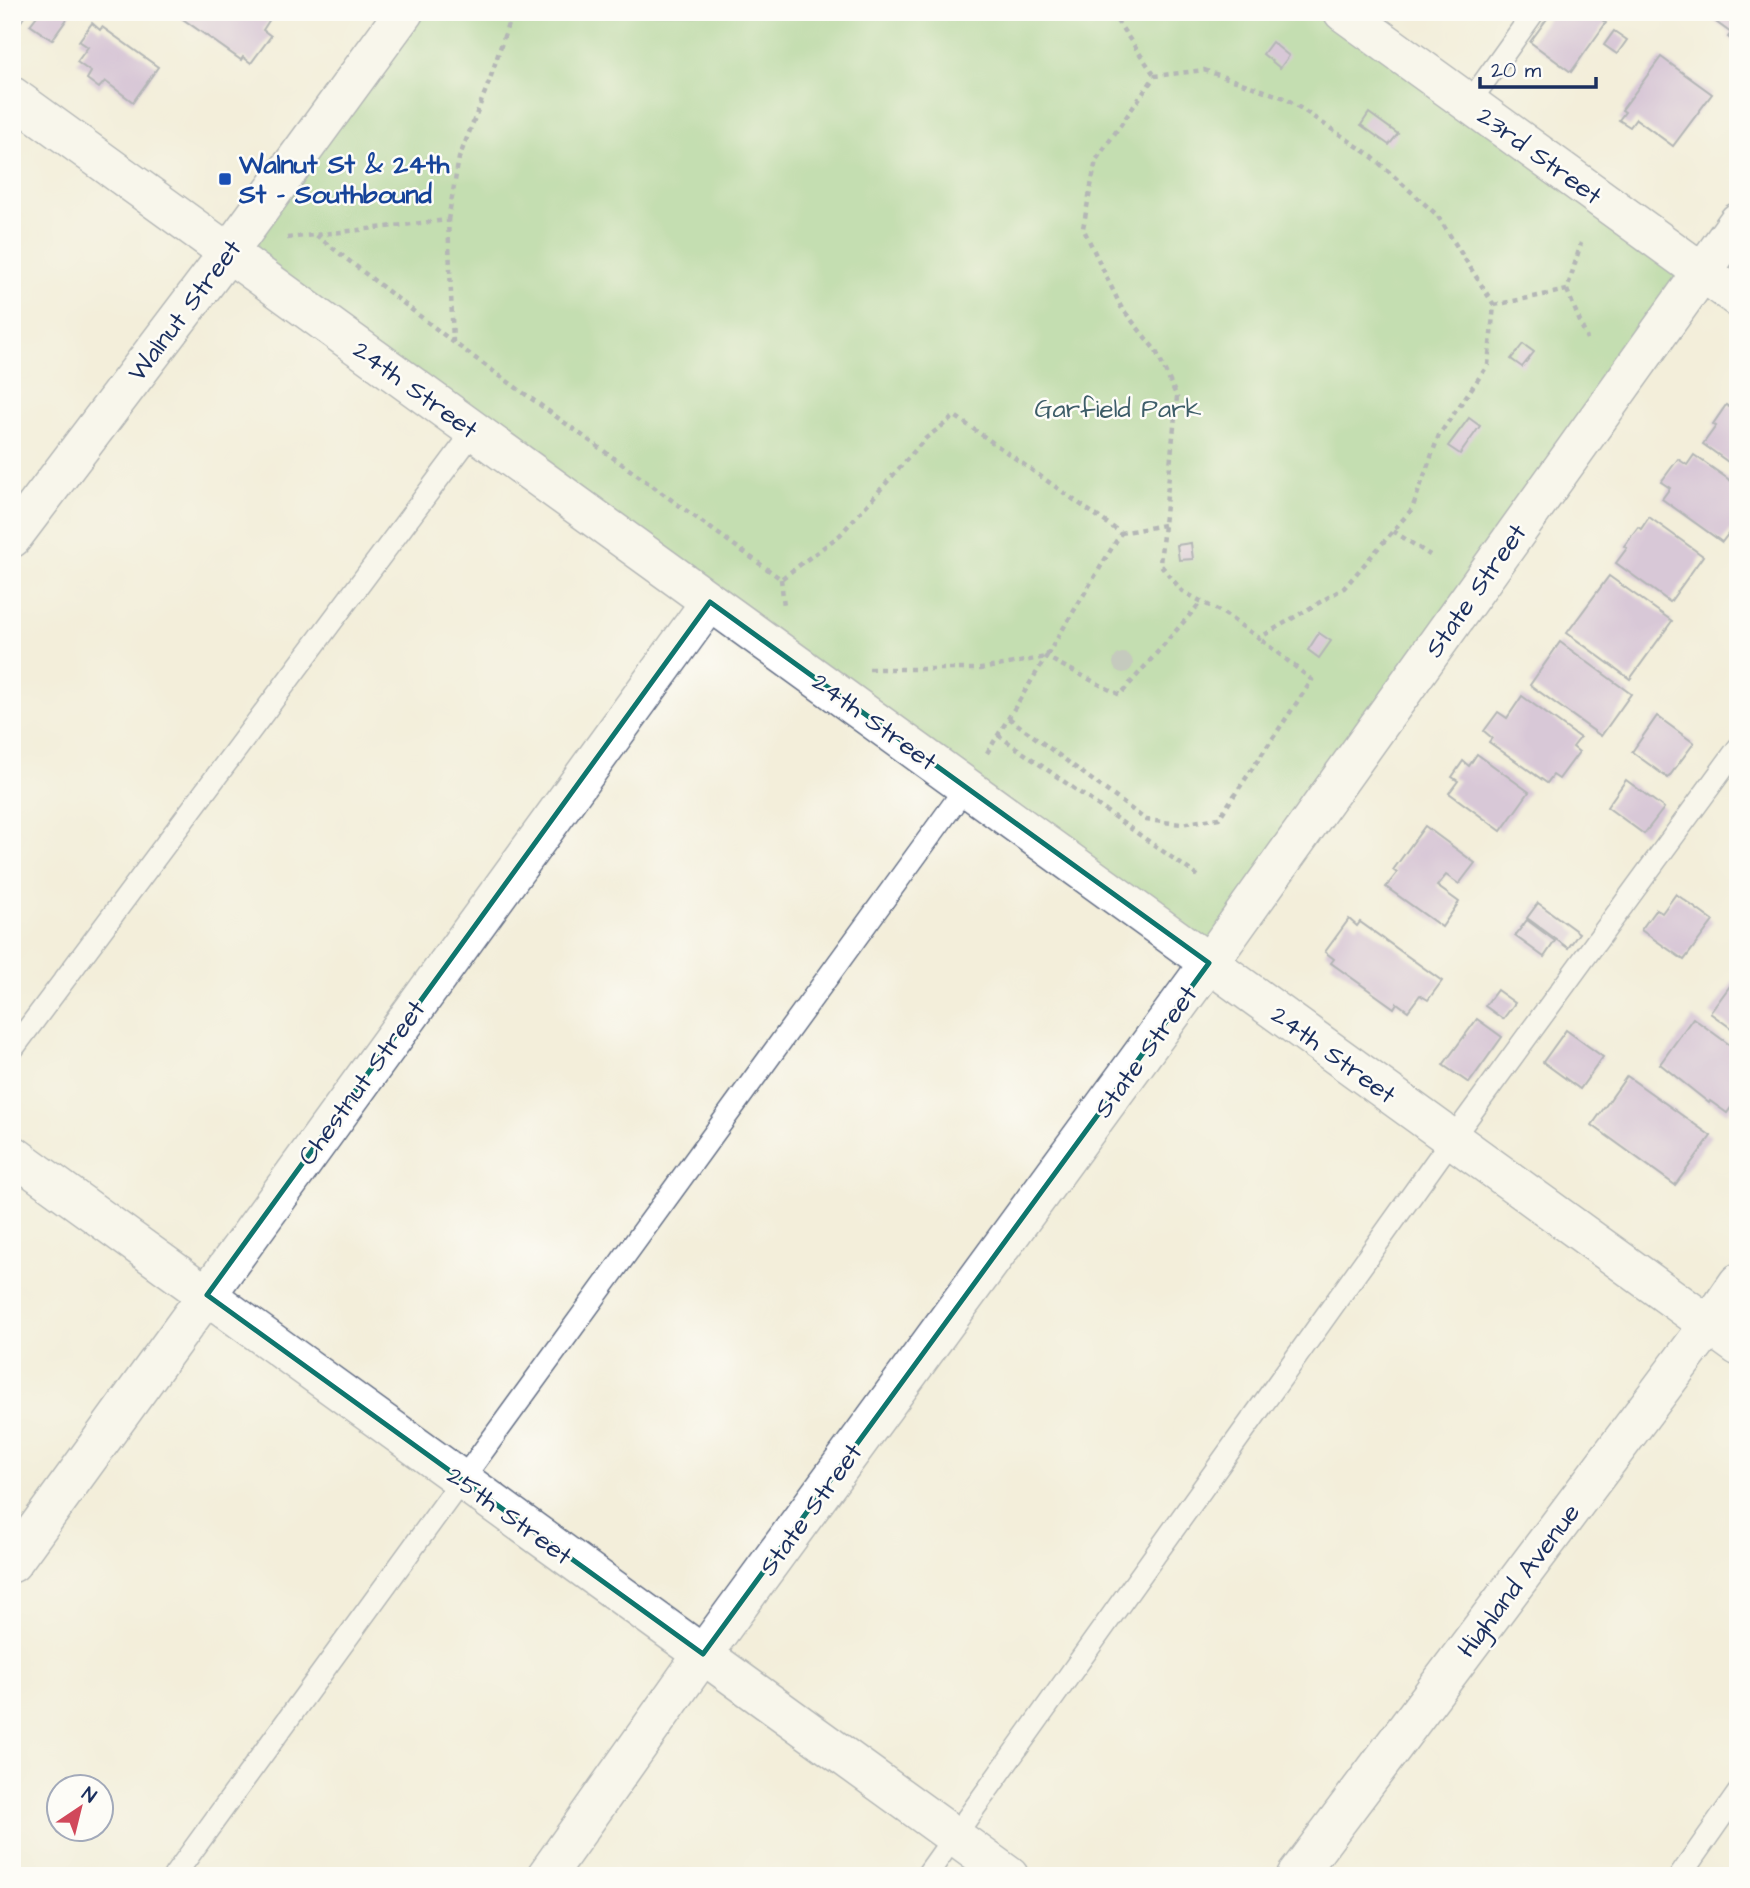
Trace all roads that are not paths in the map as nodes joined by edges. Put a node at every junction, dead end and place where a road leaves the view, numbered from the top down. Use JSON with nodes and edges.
{"nodes":[{"id":1,"x":404,"y":12,"type":"edge"},
{"id":2,"x":1343,"y":12,"type":"edge"},
{"id":3,"x":1534,"y":12,"type":"edge"},
{"id":4,"x":12,"y":96,"type":"edge"},
{"id":5,"x":1469,"y":103,"type":"junction"},
{"id":6,"x":1738,"y":222,"type":"edge"},
{"id":7,"x":228,"y":253,"type":"junction"},
{"id":8,"x":1702,"y":272,"type":"junction"},
{"id":9,"x":1738,"y":298,"type":"edge"},
{"id":10,"x":474,"y":431,"type":"junction"},
{"id":11,"x":12,"y":538,"type":"edge"},
{"id":12,"x":710,"y":602,"type":"junction"},
{"id":13,"x":1738,"y":748,"type":"edge"},
{"id":14,"x":966,"y":787,"type":"junction"},
{"id":15,"x":1209,"y":963,"type":"junction"},
{"id":16,"x":12,"y":1050,"type":"edge"},
{"id":17,"x":1452,"y":1139,"type":"junction"},
{"id":18,"x":12,"y":1154,"type":"edge"},
{"id":19,"x":1738,"y":1283,"type":"edge"},
{"id":20,"x":207,"y":1295,"type":"junction"},
{"id":21,"x":1723,"y":1336,"type":"edge"},
{"id":22,"x":461,"y":1479,"type":"junction"},
{"id":23,"x":12,"y":1563,"type":"edge"},
{"id":24,"x":703,"y":1654,"type":"junction"},
{"id":25,"x":1738,"y":1793,"type":"edge"},
{"id":26,"x":955,"y":1837,"type":"junction"},
{"id":27,"x":174,"y":1876,"type":"edge"},
{"id":28,"x":546,"y":1876,"type":"edge"},
{"id":29,"x":926,"y":1876,"type":"edge"},
{"id":30,"x":1009,"y":1876,"type":"edge"},
{"id":31,"x":1296,"y":1876,"type":"edge"},
{"id":32,"x":1679,"y":1876,"type":"edge"}],
"edges":[{"from":1,"to":7,"type":"street","name":"Walnut Street"},
{"from":2,"to":5,"type":"street","name":"23rd Street"},
{"from":3,"to":5,"type":"lane"},
{"from":4,"to":7,"type":"street","name":"24th Street"},
{"from":5,"to":8,"type":"street","name":"23rd Street"},
{"from":6,"to":8,"type":"street","name":"State Street"},
{"from":7,"to":10,"type":"street","name":"24th Street"},
{"from":7,"to":11,"type":"street","name":"Walnut Street"},
{"from":8,"to":9,"type":"street","name":"23rd Street"},
{"from":8,"to":15,"type":"street","name":"State Street"},
{"from":10,"to":12,"type":"street","name":"24th Street"},
{"from":10,"to":16,"type":"lane"},
{"from":12,"to":14,"type":"street","name":"24th Street"},
{"from":12,"to":20,"type":"street","name":"Chestnut Street"},
{"from":13,"to":17,"type":"lane"},
{"from":14,"to":15,"type":"street","name":"24th Street"},
{"from":14,"to":22,"type":"lane"},
{"from":15,"to":17,"type":"street","name":"24th Street"},
{"from":15,"to":24,"type":"street","name":"State Street"},
{"from":17,"to":21,"type":"street","name":"24th Street"},
{"from":17,"to":26,"type":"lane"},
{"from":18,"to":20,"type":"street","name":"25th Street"},
{"from":19,"to":21,"type":"street","name":"Highland Avenue"},
{"from":20,"to":22,"type":"street","name":"25th Street"},
{"from":20,"to":23,"type":"street","name":"Chestnut Street"},
{"from":21,"to":31,"type":"street","name":"Highland Avenue"},
{"from":22,"to":24,"type":"street","name":"25th Street"},
{"from":22,"to":27,"type":"lane"},
{"from":24,"to":26,"type":"street","name":"25th Street"},
{"from":24,"to":28,"type":"street","name":"State Street"},
{"from":25,"to":32,"type":"lane"},
{"from":26,"to":29,"type":"lane"},
{"from":26,"to":30,"type":"street","name":"25th Street"}]}
